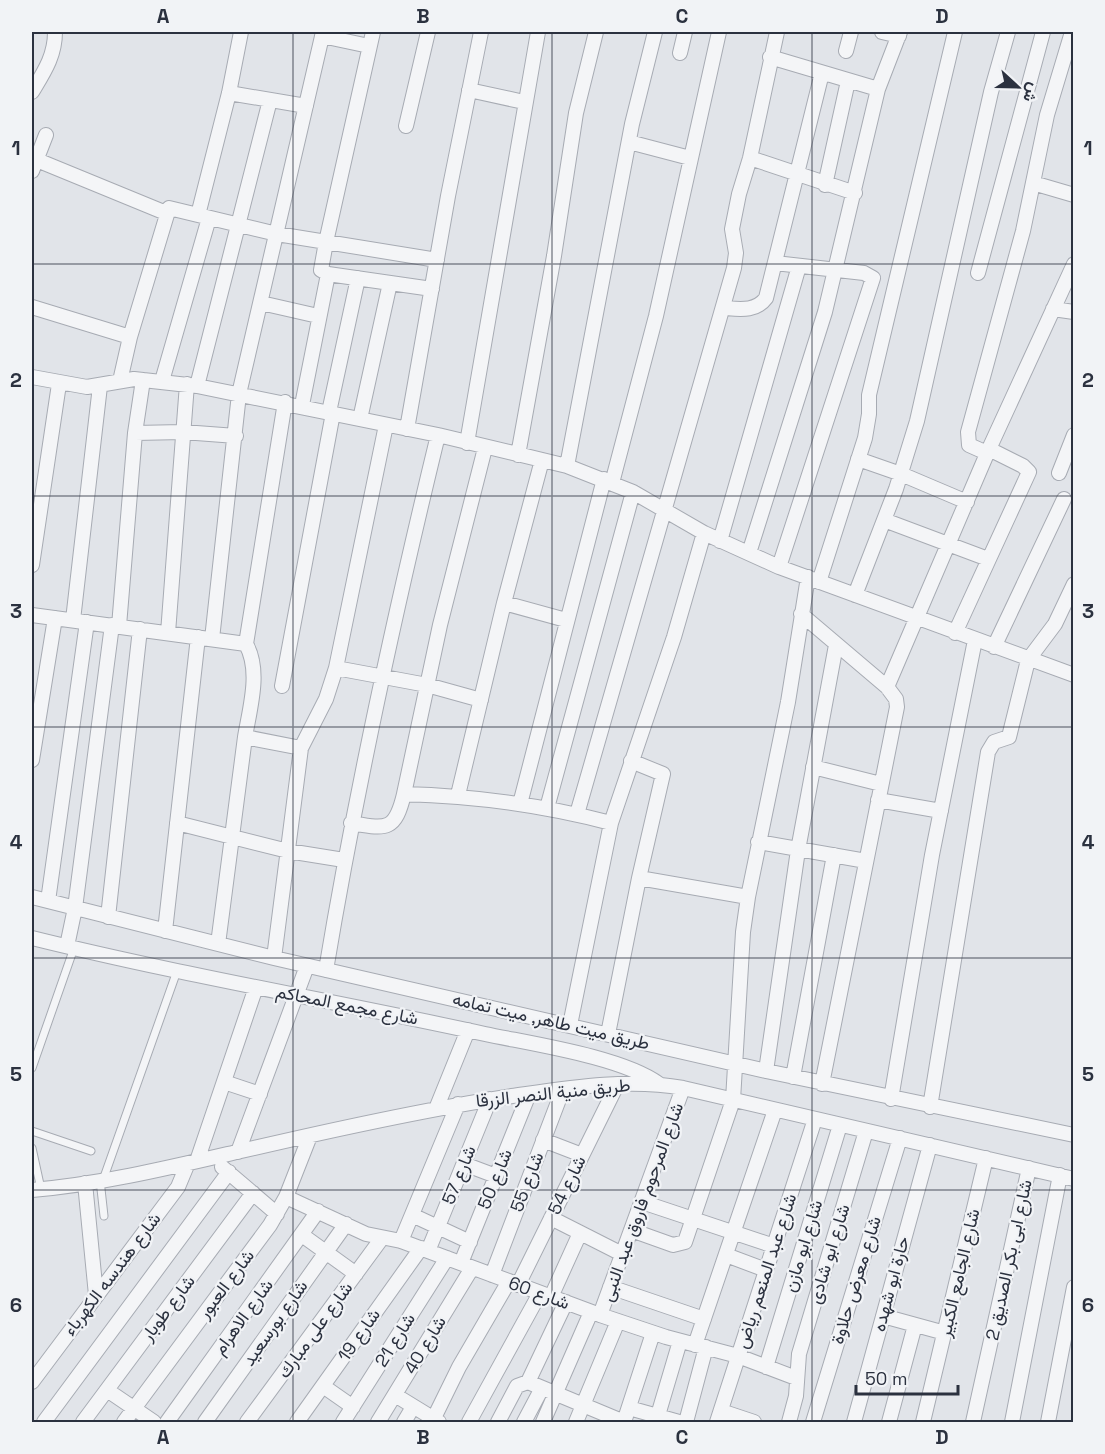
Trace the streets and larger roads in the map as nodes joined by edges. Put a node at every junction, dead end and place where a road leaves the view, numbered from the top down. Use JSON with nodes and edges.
{"nodes":[{"id":1,"x":55,"y":32,"type":"edge"},
{"id":2,"x":241,"y":32,"type":"edge"},
{"id":3,"x":373,"y":32,"type":"edge"},
{"id":4,"x":428,"y":32,"type":"edge"},
{"id":5,"x":481,"y":32,"type":"edge"},
{"id":6,"x":538,"y":32,"type":"edge"},
{"id":7,"x":596,"y":32,"type":"edge"},
{"id":8,"x":655,"y":32,"type":"edge"},
{"id":9,"x":685,"y":32,"type":"edge"},
{"id":10,"x":719,"y":32,"type":"edge"},
{"id":11,"x":777,"y":32,"type":"edge"},
{"id":12,"x":851,"y":32,"type":"edge"},
{"id":13,"x":882,"y":32,"type":"edge"},
{"id":14,"x":955,"y":32,"type":"edge"},
{"id":15,"x":1008,"y":32,"type":"edge"},
{"id":16,"x":1043,"y":32,"type":"edge"},
{"id":17,"x":1072,"y":32,"type":"edge"},
{"id":18,"x":323,"y":34,"type":"edge"},
{"id":19,"x":900,"y":34,"type":"edge"},
{"id":20,"x":369,"y":46,"type":"junction"},
{"id":21,"x":846,"y":51,"type":"dead end"},
{"id":22,"x":680,"y":53,"type":"dead end"},
{"id":23,"x":770,"y":57,"type":"junction"},
{"id":24,"x":822,"y":73,"type":"junction"},
{"id":25,"x":848,"y":81,"type":"junction"},
{"id":26,"x":878,"y":89,"type":"junction"},
{"id":27,"x":469,"y":90,"type":"junction"},
{"id":28,"x":32,"y":92,"type":"edge"},
{"id":29,"x":229,"y":93,"type":"junction"},
{"id":30,"x":270,"y":100,"type":"junction"},
{"id":31,"x":524,"y":102,"type":"junction"},
{"id":32,"x":306,"y":106,"type":"junction"},
{"id":33,"x":406,"y":126,"type":"dead end"},
{"id":34,"x":46,"y":135,"type":"dead end"},
{"id":35,"x":629,"y":142,"type":"junction"},
{"id":36,"x":690,"y":158,"type":"junction"},
{"id":37,"x":750,"y":158,"type":"junction"},
{"id":38,"x":33,"y":163,"type":"edge"},
{"id":39,"x":796,"y":174,"type":"junction"},
{"id":40,"x":1033,"y":183,"type":"junction"},
{"id":41,"x":825,"y":185,"type":"junction"},
{"id":42,"x":1072,"y":189,"type":"edge"},
{"id":43,"x":855,"y":192,"type":"junction"},
{"id":44,"x":166,"y":213,"type":"junction"},
{"id":45,"x":203,"y":217,"type":"junction"},
{"id":46,"x":239,"y":226,"type":"junction"},
{"id":47,"x":277,"y":234,"type":"junction"},
{"id":48,"x":326,"y":242,"type":"junction"},
{"id":49,"x":437,"y":260,"type":"junction"},
{"id":50,"x":775,"y":263,"type":"junction"},
{"id":51,"x":1074,"y":264,"type":"edge"},
{"id":52,"x":798,"y":266,"type":"junction"},
{"id":53,"x":836,"y":269,"type":"junction"},
{"id":54,"x":978,"y":273,"type":"dead end"},
{"id":55,"x":328,"y":274,"type":"junction"},
{"id":56,"x":358,"y":278,"type":"junction"},
{"id":57,"x":390,"y":283,"type":"junction"},
{"id":58,"x":432,"y":289,"type":"junction"},
{"id":59,"x":261,"y":303,"type":"junction"},
{"id":60,"x":32,"y":307,"type":"edge"},
{"id":61,"x":724,"y":308,"type":"junction"},
{"id":62,"x":1053,"y":309,"type":"junction"},
{"id":63,"x":1074,"y":312,"type":"edge"},
{"id":64,"x":318,"y":316,"type":"junction"},
{"id":65,"x":130,"y":337,"type":"junction"},
{"id":66,"x":32,"y":377,"type":"edge"},
{"id":67,"x":143,"y":380,"type":"junction"},
{"id":68,"x":120,"y":381,"type":"junction"},
{"id":69,"x":162,"y":381,"type":"junction"},
{"id":70,"x":59,"y":384,"type":"junction"},
{"id":71,"x":192,"y":385,"type":"junction"},
{"id":72,"x":100,"y":386,"type":"junction"},
{"id":73,"x":239,"y":394,"type":"junction"},
{"id":74,"x":285,"y":402,"type":"junction"},
{"id":75,"x":302,"y":405,"type":"junction"},
{"id":76,"x":331,"y":412,"type":"junction"},
{"id":77,"x":360,"y":419,"type":"junction"},
{"id":78,"x":387,"y":424,"type":"junction"},
{"id":79,"x":407,"y":429,"type":"junction"},
{"id":80,"x":135,"y":432,"type":"junction"},
{"id":81,"x":183,"y":432,"type":"junction"},
{"id":82,"x":438,"y":435,"type":"junction"},
{"id":83,"x":1074,"y":435,"type":"edge"},
{"id":84,"x":236,"y":436,"type":"junction"},
{"id":85,"x":467,"y":443,"type":"junction"},
{"id":86,"x":485,"y":448,"type":"junction"},
{"id":87,"x":988,"y":451,"type":"junction"},
{"id":88,"x":518,"y":455,"type":"junction"},
{"id":89,"x":858,"y":459,"type":"junction"},
{"id":90,"x":542,"y":460,"type":"junction"},
{"id":91,"x":567,"y":466,"type":"junction"},
{"id":92,"x":1059,"y":473,"type":"dead end"},
{"id":93,"x":901,"y":474,"type":"junction"},
{"id":94,"x":608,"y":481,"type":"junction"},
{"id":95,"x":633,"y":492,"type":"junction"},
{"id":96,"x":1064,"y":499,"type":"dead end"},
{"id":97,"x":967,"y":502,"type":"junction"},
{"id":98,"x":664,"y":508,"type":"junction"},
{"id":99,"x":884,"y":520,"type":"junction"},
{"id":100,"x":704,"y":533,"type":"junction"},
{"id":101,"x":720,"y":541,"type":"junction"},
{"id":102,"x":948,"y":545,"type":"junction"},
{"id":103,"x":749,"y":553,"type":"junction"},
{"id":104,"x":988,"y":559,"type":"junction"},
{"id":105,"x":32,"y":565,"type":"edge"},
{"id":106,"x":779,"y":567,"type":"junction"},
{"id":107,"x":814,"y":579,"type":"junction"},
{"id":108,"x":1074,"y":584,"type":"edge"},
{"id":109,"x":855,"y":595,"type":"junction"},
{"id":110,"x":504,"y":603,"type":"junction"},
{"id":111,"x":801,"y":614,"type":"junction"},
{"id":112,"x":32,"y":615,"type":"edge"},
{"id":113,"x":55,"y":618,"type":"junction"},
{"id":114,"x":916,"y":618,"type":"junction"},
{"id":115,"x":72,"y":620,"type":"junction"},
{"id":116,"x":566,"y":620,"type":"junction"},
{"id":117,"x":87,"y":622,"type":"junction"},
{"id":118,"x":115,"y":626,"type":"junction"},
{"id":119,"x":140,"y":629,"type":"junction"},
{"id":120,"x":168,"y":633,"type":"junction"},
{"id":121,"x":955,"y":633,"type":"junction"},
{"id":122,"x":198,"y":637,"type":"junction"},
{"id":123,"x":212,"y":639,"type":"junction"},
{"id":124,"x":975,"y":640,"type":"junction"},
{"id":125,"x":246,"y":644,"type":"junction"},
{"id":126,"x":836,"y":645,"type":"junction"},
{"id":127,"x":994,"y":647,"type":"junction"},
{"id":128,"x":1028,"y":660,"type":"junction"},
{"id":129,"x":336,"y":668,"type":"junction"},
{"id":130,"x":381,"y":675,"type":"junction"},
{"id":131,"x":1074,"y":675,"type":"edge"},
{"id":132,"x":427,"y":685,"type":"junction"},
{"id":133,"x":282,"y":686,"type":"dead end"},
{"id":134,"x":887,"y":687,"type":"junction"},
{"id":135,"x":481,"y":700,"type":"junction"},
{"id":136,"x":245,"y":737,"type":"junction"},
{"id":137,"x":301,"y":748,"type":"junction"},
{"id":138,"x":32,"y":760,"type":"edge"},
{"id":139,"x":631,"y":761,"type":"junction"},
{"id":140,"x":813,"y":767,"type":"junction"},
{"id":141,"x":882,"y":784,"type":"junction"},
{"id":142,"x":404,"y":794,"type":"junction"},
{"id":143,"x":459,"y":795,"type":"junction"},
{"id":144,"x":878,"y":800,"type":"junction"},
{"id":145,"x":520,"y":804,"type":"junction"},
{"id":146,"x":547,"y":808,"type":"junction"},
{"id":147,"x":941,"y":811,"type":"junction"},
{"id":148,"x":577,"y":814,"type":"junction"},
{"id":149,"x":351,"y":823,"type":"junction"},
{"id":150,"x":611,"y":823,"type":"junction"},
{"id":151,"x":177,"y":824,"type":"junction"},
{"id":152,"x":233,"y":836,"type":"junction"},
{"id":153,"x":758,"y":842,"type":"junction"},
{"id":154,"x":798,"y":850,"type":"junction"},
{"id":155,"x":288,"y":851,"type":"junction"},
{"id":156,"x":834,"y":855,"type":"junction"},
{"id":157,"x":344,"y":860,"type":"junction"},
{"id":158,"x":866,"y":861,"type":"junction"},
{"id":159,"x":639,"y":878,"type":"junction"},
{"id":160,"x":32,"y":897,"type":"edge"},
{"id":161,"x":748,"y":897,"type":"junction"},
{"id":162,"x":48,"y":901,"type":"junction"},
{"id":163,"x":75,"y":908,"type":"junction"},
{"id":164,"x":108,"y":917,"type":"junction"},
{"id":165,"x":165,"y":931,"type":"junction"},
{"id":166,"x":32,"y":938,"type":"edge"},
{"id":167,"x":218,"y":944,"type":"junction"},
{"id":168,"x":70,"y":947,"type":"junction"},
{"id":169,"x":274,"y":958,"type":"junction"},
{"id":170,"x":307,"y":966,"type":"junction"},
{"id":171,"x":326,"y":970,"type":"junction"},
{"id":172,"x":256,"y":987,"type":"junction"},
{"id":173,"x":296,"y":995,"type":"junction"},
{"id":174,"x":570,"y":1025,"type":"junction"},
{"id":175,"x":468,"y":1030,"type":"junction"},
{"id":176,"x":608,"y":1034,"type":"junction"},
{"id":177,"x":736,"y":1064,"type":"junction"},
{"id":178,"x":766,"y":1071,"type":"junction"},
{"id":179,"x":793,"y":1077,"type":"junction"},
{"id":180,"x":224,"y":1082,"type":"junction"},
{"id":181,"x":659,"y":1084,"type":"junction"},
{"id":182,"x":822,"y":1084,"type":"junction"},
{"id":183,"x":617,"y":1085,"type":"junction"},
{"id":184,"x":683,"y":1088,"type":"junction"},
{"id":185,"x":562,"y":1089,"type":"junction"},
{"id":186,"x":260,"y":1094,"type":"junction"},
{"id":187,"x":529,"y":1094,"type":"junction"},
{"id":188,"x":891,"y":1099,"type":"junction"},
{"id":189,"x":490,"y":1100,"type":"junction"},
{"id":190,"x":734,"y":1100,"type":"junction"},
{"id":191,"x":458,"y":1104,"type":"junction"},
{"id":192,"x":930,"y":1107,"type":"junction"},
{"id":193,"x":436,"y":1108,"type":"junction"},
{"id":194,"x":775,"y":1110,"type":"junction"},
{"id":195,"x":815,"y":1119,"type":"junction"},
{"id":196,"x":840,"y":1125,"type":"junction"},
{"id":197,"x":866,"y":1131,"type":"junction"},
{"id":198,"x":1074,"y":1135,"type":"edge"},
{"id":199,"x":310,"y":1136,"type":"junction"},
{"id":200,"x":900,"y":1138,"type":"junction"},
{"id":201,"x":543,"y":1140,"type":"junction"},
{"id":202,"x":930,"y":1145,"type":"junction"},
{"id":203,"x":238,"y":1152,"type":"junction"},
{"id":204,"x":582,"y":1155,"type":"junction"},
{"id":205,"x":212,"y":1158,"type":"junction"},
{"id":206,"x":986,"y":1158,"type":"junction"},
{"id":207,"x":193,"y":1162,"type":"junction"},
{"id":208,"x":464,"y":1164,"type":"junction"},
{"id":209,"x":1029,"y":1168,"type":"junction"},
{"id":210,"x":229,"y":1172,"type":"junction"},
{"id":211,"x":496,"y":1176,"type":"junction"},
{"id":212,"x":1067,"y":1177,"type":"edge"},
{"id":213,"x":85,"y":1183,"type":"junction"},
{"id":214,"x":36,"y":1190,"type":"edge"},
{"id":215,"x":253,"y":1193,"type":"junction"},
{"id":216,"x":286,"y":1197,"type":"junction"},
{"id":217,"x":642,"y":1202,"type":"junction"},
{"id":218,"x":318,"y":1211,"type":"junction"},
{"id":219,"x":277,"y":1214,"type":"junction"},
{"id":220,"x":412,"y":1215,"type":"junction"},
{"id":221,"x":551,"y":1218,"type":"junction"},
{"id":222,"x":693,"y":1219,"type":"junction"},
{"id":223,"x":345,"y":1224,"type":"junction"},
{"id":224,"x":438,"y":1227,"type":"junction"},
{"id":225,"x":631,"y":1230,"type":"junction"},
{"id":226,"x":734,"y":1232,"type":"junction"},
{"id":227,"x":580,"y":1233,"type":"junction"},
{"id":228,"x":302,"y":1234,"type":"junction"},
{"id":229,"x":382,"y":1238,"type":"junction"},
{"id":230,"x":401,"y":1241,"type":"junction"},
{"id":231,"x":470,"y":1242,"type":"junction"},
{"id":232,"x":774,"y":1246,"type":"junction"},
{"id":233,"x":425,"y":1250,"type":"junction"},
{"id":234,"x":326,"y":1252,"type":"junction"},
{"id":235,"x":622,"y":1254,"type":"junction"},
{"id":236,"x":726,"y":1255,"type":"junction"},
{"id":237,"x":447,"y":1258,"type":"junction"},
{"id":238,"x":467,"y":1265,"type":"junction"},
{"id":239,"x":766,"y":1270,"type":"junction"},
{"id":240,"x":356,"y":1274,"type":"junction"},
{"id":241,"x":492,"y":1275,"type":"junction"},
{"id":242,"x":513,"y":1283,"type":"junction"},
{"id":243,"x":610,"y":1287,"type":"junction"},
{"id":244,"x":1074,"y":1287,"type":"edge"},
{"id":245,"x":96,"y":1295,"type":"junction"},
{"id":246,"x":545,"y":1295,"type":"junction"},
{"id":247,"x":566,"y":1302,"type":"junction"},
{"id":248,"x":595,"y":1313,"type":"junction"},
{"id":249,"x":883,"y":1316,"type":"junction"},
{"id":250,"x":704,"y":1319,"type":"junction"},
{"id":251,"x":618,"y":1321,"type":"junction"},
{"id":252,"x":915,"y":1324,"type":"junction"},
{"id":253,"x":652,"y":1333,"type":"junction"},
{"id":254,"x":945,"y":1333,"type":"junction"},
{"id":255,"x":680,"y":1341,"type":"junction"},
{"id":256,"x":701,"y":1346,"type":"junction"},
{"id":257,"x":738,"y":1356,"type":"junction"},
{"id":258,"x":766,"y":1366,"type":"junction"},
{"id":259,"x":796,"y":1378,"type":"junction"},
{"id":260,"x":32,"y":1382,"type":"edge"},
{"id":261,"x":528,"y":1382,"type":"junction"},
{"id":262,"x":323,"y":1386,"type":"junction"},
{"id":263,"x":542,"y":1388,"type":"junction"},
{"id":264,"x":107,"y":1390,"type":"junction"},
{"id":265,"x":556,"y":1394,"type":"junction"},
{"id":266,"x":395,"y":1395,"type":"junction"},
{"id":267,"x":583,"y":1406,"type":"junction"},
{"id":268,"x":352,"y":1407,"type":"junction"},
{"id":269,"x":413,"y":1407,"type":"junction"},
{"id":270,"x":134,"y":1409,"type":"junction"},
{"id":271,"x":719,"y":1417,"type":"edge"},
{"id":272,"x":601,"y":1418,"type":"edge"},
{"id":273,"x":626,"y":1418,"type":"edge"},
{"id":274,"x":657,"y":1420,"type":"edge"},
{"id":275,"x":435,"y":1421,"type":"edge"},
{"id":276,"x":44,"y":1422,"type":"edge"},
{"id":277,"x":83,"y":1422,"type":"edge"},
{"id":278,"x":124,"y":1422,"type":"edge"},
{"id":279,"x":154,"y":1422,"type":"edge"},
{"id":280,"x":167,"y":1422,"type":"edge"},
{"id":281,"x":205,"y":1422,"type":"edge"},
{"id":282,"x":247,"y":1422,"type":"edge"},
{"id":283,"x":297,"y":1422,"type":"edge"},
{"id":284,"x":342,"y":1422,"type":"edge"},
{"id":285,"x":378,"y":1422,"type":"edge"},
{"id":286,"x":404,"y":1422,"type":"edge"},
{"id":287,"x":470,"y":1422,"type":"edge"},
{"id":288,"x":498,"y":1422,"type":"edge"},
{"id":289,"x":524,"y":1422,"type":"edge"},
{"id":290,"x":543,"y":1422,"type":"edge"},
{"id":291,"x":576,"y":1422,"type":"edge"},
{"id":292,"x":679,"y":1422,"type":"edge"},
{"id":293,"x":686,"y":1422,"type":"edge"},
{"id":294,"x":754,"y":1422,"type":"edge"},
{"id":295,"x":789,"y":1422,"type":"edge"},
{"id":296,"x":813,"y":1422,"type":"edge"},
{"id":297,"x":854,"y":1422,"type":"edge"},
{"id":298,"x":889,"y":1422,"type":"edge"},
{"id":299,"x":923,"y":1422,"type":"edge"},
{"id":300,"x":973,"y":1422,"type":"edge"},
{"id":301,"x":1012,"y":1422,"type":"edge"},
{"id":302,"x":1048,"y":1422,"type":"edge"}],
"edges":[{"from":1,"to":28,"type":"street"},
{"from":2,"to":29,"type":"street"},
{"from":3,"to":20,"type":"street"},
{"from":4,"to":33,"type":"street"},
{"from":5,"to":27,"type":"street"},
{"from":6,"to":31,"type":"street"},
{"from":7,"to":88,"type":"street"},
{"from":8,"to":35,"type":"street"},
{"from":9,"to":22,"type":"street"},
{"from":10,"to":36,"type":"street"},
{"from":11,"to":23,"type":"street"},
{"from":12,"to":21,"type":"street"},
{"from":13,"to":19,"type":"street"},
{"from":14,"to":89,"type":"street"},
{"from":15,"to":93,"type":"street"},
{"from":16,"to":54,"type":"street"},
{"from":17,"to":40,"type":"street"},
{"from":18,"to":20,"type":"street"},
{"from":18,"to":32,"type":"street"},
{"from":19,"to":26,"type":"street"},
{"from":20,"to":48,"type":"street"},
{"from":23,"to":24,"type":"street"},
{"from":23,"to":37,"type":"street"},
{"from":24,"to":25,"type":"street"},
{"from":24,"to":39,"type":"street"},
{"from":25,"to":26,"type":"street"},
{"from":25,"to":41,"type":"street"},
{"from":26,"to":43,"type":"street"},
{"from":27,"to":31,"type":"street"},
{"from":27,"to":49,"type":"street"},
{"from":29,"to":30,"type":"street"},
{"from":29,"to":45,"type":"street"},
{"from":30,"to":32,"type":"street"},
{"from":30,"to":46,"type":"street"},
{"from":31,"to":85,"type":"street"},
{"from":32,"to":47,"type":"street"},
{"from":34,"to":38,"type":"street"},
{"from":35,"to":36,"type":"street"},
{"from":35,"to":91,"type":"street"},
{"from":36,"to":94,"type":"street"},
{"from":37,"to":39,"type":"street"},
{"from":37,"to":61,"type":"street"},
{"from":38,"to":44,"type":"street"},
{"from":39,"to":41,"type":"street"},
{"from":39,"to":50,"type":"street"},
{"from":40,"to":42,"type":"street"},
{"from":40,"to":87,"type":"street"},
{"from":41,"to":43,"type":"street"},
{"from":43,"to":53,"type":"street"},
{"from":44,"to":45,"type":"street"},
{"from":44,"to":65,"type":"street"},
{"from":45,"to":46,"type":"street"},
{"from":45,"to":69,"type":"street"},
{"from":46,"to":47,"type":"street"},
{"from":46,"to":71,"type":"street"},
{"from":47,"to":48,"type":"street"},
{"from":47,"to":59,"type":"street"},
{"from":48,"to":49,"type":"street"},
{"from":48,"to":55,"type":"street"},
{"from":49,"to":58,"type":"street"},
{"from":50,"to":52,"type":"street"},
{"from":50,"to":61,"type":"street"},
{"from":51,"to":62,"type":"street"},
{"from":52,"to":53,"type":"street"},
{"from":52,"to":101,"type":"street"},
{"from":53,"to":103,"type":"street"},
{"from":53,"to":106,"type":"street"},
{"from":55,"to":56,"type":"street"},
{"from":55,"to":64,"type":"street"},
{"from":56,"to":57,"type":"street"},
{"from":56,"to":76,"type":"street"},
{"from":57,"to":58,"type":"street"},
{"from":57,"to":77,"type":"street"},
{"from":58,"to":79,"type":"street"},
{"from":59,"to":64,"type":"street"},
{"from":59,"to":73,"type":"street"},
{"from":60,"to":65,"type":"street"},
{"from":61,"to":98,"type":"street"},
{"from":62,"to":63,"type":"street"},
{"from":62,"to":87,"type":"street"},
{"from":64,"to":75,"type":"street"},
{"from":65,"to":68,"type":"street"},
{"from":66,"to":70,"type":"street"},
{"from":67,"to":68,"type":"street"},
{"from":67,"to":69,"type":"street"},
{"from":67,"to":80,"type":"street"},
{"from":68,"to":72,"type":"street"},
{"from":69,"to":71,"type":"street"},
{"from":70,"to":72,"type":"street"},
{"from":70,"to":105,"type":"street"},
{"from":71,"to":73,"type":"street"},
{"from":71,"to":81,"type":"street"},
{"from":72,"to":115,"type":"street"},
{"from":73,"to":74,"type":"street"},
{"from":73,"to":84,"type":"street"},
{"from":74,"to":75,"type":"street"},
{"from":74,"to":125,"type":"street"},
{"from":75,"to":76,"type":"street"},
{"from":76,"to":77,"type":"street"},
{"from":76,"to":133,"type":"street"},
{"from":77,"to":78,"type":"street"},
{"from":78,"to":79,"type":"street"},
{"from":78,"to":129,"type":"street"},
{"from":79,"to":82,"type":"street"},
{"from":80,"to":81,"type":"street"},
{"from":80,"to":118,"type":"street"},
{"from":81,"to":84,"type":"street"},
{"from":81,"to":120,"type":"street"},
{"from":82,"to":85,"type":"street"},
{"from":82,"to":130,"type":"street"},
{"from":83,"to":92,"type":"street"},
{"from":84,"to":123,"type":"street"},
{"from":85,"to":86,"type":"street"},
{"from":86,"to":88,"type":"street"},
{"from":86,"to":132,"type":"street"},
{"from":87,"to":97,"type":"street"},
{"from":87,"to":104,"type":"street"},
{"from":88,"to":90,"type":"street"},
{"from":89,"to":93,"type":"street"},
{"from":89,"to":107,"type":"street"},
{"from":90,"to":91,"type":"street"},
{"from":90,"to":110,"type":"street"},
{"from":91,"to":94,"type":"street"},
{"from":93,"to":97,"type":"street"},
{"from":93,"to":99,"type":"street"},
{"from":94,"to":95,"type":"street"},
{"from":94,"to":116,"type":"street"},
{"from":95,"to":98,"type":"street"},
{"from":95,"to":146,"type":"street"},
{"from":96,"to":127,"type":"street"},
{"from":97,"to":102,"type":"street"},
{"from":98,"to":100,"type":"street"},
{"from":98,"to":148,"type":"street"},
{"from":99,"to":102,"type":"street"},
{"from":99,"to":109,"type":"street"},
{"from":100,"to":101,"type":"street"},
{"from":100,"to":139,"type":"street"},
{"from":101,"to":103,"type":"street"},
{"from":102,"to":104,"type":"street"},
{"from":102,"to":114,"type":"street"},
{"from":103,"to":106,"type":"street"},
{"from":104,"to":121,"type":"street"},
{"from":106,"to":107,"type":"street"},
{"from":107,"to":109,"type":"street"},
{"from":107,"to":111,"type":"street"},
{"from":108,"to":128,"type":"street"},
{"from":109,"to":114,"type":"street"},
{"from":110,"to":116,"type":"street"},
{"from":110,"to":135,"type":"street"},
{"from":111,"to":126,"type":"street"},
{"from":111,"to":153,"type":"street"},
{"from":112,"to":113,"type":"street"},
{"from":113,"to":115,"type":"street"},
{"from":113,"to":138,"type":"street"},
{"from":114,"to":121,"type":"street"},
{"from":114,"to":134,"type":"street"},
{"from":115,"to":117,"type":"street"},
{"from":116,"to":145,"type":"street"},
{"from":117,"to":118,"type":"street"},
{"from":117,"to":162,"type":"street"},
{"from":118,"to":119,"type":"street"},
{"from":118,"to":163,"type":"street"},
{"from":119,"to":120,"type":"street"},
{"from":119,"to":164,"type":"street"},
{"from":120,"to":122,"type":"street"},
{"from":121,"to":124,"type":"street"},
{"from":122,"to":123,"type":"street"},
{"from":122,"to":151,"type":"street"},
{"from":123,"to":125,"type":"street"},
{"from":124,"to":127,"type":"street"},
{"from":124,"to":147,"type":"street"},
{"from":125,"to":136,"type":"street"},
{"from":126,"to":134,"type":"street"},
{"from":126,"to":140,"type":"street"},
{"from":127,"to":128,"type":"street"},
{"from":128,"to":131,"type":"street"},
{"from":128,"to":192,"type":"street"},
{"from":129,"to":130,"type":"street"},
{"from":129,"to":137,"type":"street"},
{"from":130,"to":132,"type":"street"},
{"from":130,"to":149,"type":"street"},
{"from":132,"to":135,"type":"street"},
{"from":132,"to":142,"type":"street"},
{"from":134,"to":141,"type":"street"},
{"from":135,"to":143,"type":"street"},
{"from":136,"to":137,"type":"street"},
{"from":136,"to":152,"type":"street"},
{"from":137,"to":155,"type":"street"},
{"from":139,"to":150,"type":"street"},
{"from":139,"to":159,"type":"street"},
{"from":140,"to":141,"type":"street"},
{"from":140,"to":154,"type":"street"},
{"from":141,"to":144,"type":"street"},
{"from":142,"to":143,"type":"street"},
{"from":142,"to":149,"type":"street"},
{"from":143,"to":145,"type":"street"},
{"from":144,"to":147,"type":"street"},
{"from":144,"to":158,"type":"street"},
{"from":145,"to":146,"type":"street"},
{"from":146,"to":148,"type":"street"},
{"from":147,"to":188,"type":"street"},
{"from":148,"to":150,"type":"street"},
{"from":149,"to":157,"type":"street"},
{"from":150,"to":174,"type":"street"},
{"from":151,"to":152,"type":"street"},
{"from":151,"to":165,"type":"street"},
{"from":152,"to":155,"type":"street"},
{"from":152,"to":167,"type":"street"},
{"from":153,"to":154,"type":"street"},
{"from":153,"to":161,"type":"street"},
{"from":154,"to":156,"type":"street"},
{"from":154,"to":178,"type":"street"},
{"from":155,"to":157,"type":"street"},
{"from":155,"to":169,"type":"street"},
{"from":156,"to":158,"type":"street"},
{"from":156,"to":179,"type":"street"},
{"from":157,"to":171,"type":"street"},
{"from":158,"to":182,"type":"street"},
{"from":159,"to":161,"type":"street"},
{"from":159,"to":176,"type":"street"},
{"from":160,"to":162,"type":"street","name":"طريق ميت طاهر, ميت تمامه"},
{"from":161,"to":177,"type":"street"},
{"from":162,"to":163,"type":"street","name":"طريق ميت طاهر, ميت تمامه"},
{"from":163,"to":164,"type":"street","name":"طريق ميت طاهر, ميت تمامه"},
{"from":163,"to":168,"type":"street"},
{"from":164,"to":165,"type":"street","name":"طريق ميت طاهر, ميت تمامه"},
{"from":165,"to":167,"type":"street","name":"طريق ميت طاهر, ميت تمامه"},
{"from":166,"to":168,"type":"street","name":"شارع مجمع المحاكم"},
{"from":167,"to":169,"type":"street","name":"طريق ميت طاهر, ميت تمامه"},
{"from":168,"to":172,"type":"street","name":"شارع مجمع المحاكم"},
{"from":169,"to":170,"type":"street","name":"طريق ميت طاهر, ميت تمامه"},
{"from":170,"to":171,"type":"street","name":"طريق ميت طاهر, ميت تمامه"},
{"from":170,"to":173,"type":"street"},
{"from":171,"to":174,"type":"street","name":"طريق ميت طاهر, ميت تمامه"},
{"from":172,"to":173,"type":"street","name":"شارع مجمع المحاكم"},
{"from":172,"to":180,"type":"street","name":"شارع هندسه الكهرباء"},
{"from":173,"to":175,"type":"street","name":"شارع مجمع المحاكم"},
{"from":173,"to":186,"type":"street"},
{"from":174,"to":176,"type":"street","name":"طريق ميت طاهر, ميت تمامه"},
{"from":175,"to":181,"type":"street","name":"شارع مجمع المحاكم"},
{"from":175,"to":193,"type":"street"},
{"from":176,"to":177,"type":"street","name":"طريق ميت طاهر, ميت تمامه"},
{"from":177,"to":178,"type":"street","name":"طريق ميت طاهر, ميت تمامه"},
{"from":177,"to":190,"type":"street"},
{"from":178,"to":179,"type":"street","name":"طريق ميت طاهر, ميت تمامه"},
{"from":179,"to":182,"type":"street","name":"طريق ميت طاهر, ميت تمامه"},
{"from":180,"to":186,"type":"street"},
{"from":180,"to":207,"type":"street","name":"شارع هندسه الكهرباء"},
{"from":181,"to":183,"type":"street","name":"طريق منية النصر الزرقا"},
{"from":181,"to":184,"type":"street","name":"طريق منية النصر الزرقا"},
{"from":182,"to":188,"type":"street","name":"طريق ميت طاهر, ميت تمامه"},
{"from":183,"to":185,"type":"street","name":"طريق منية النصر الزرقا"},
{"from":183,"to":204,"type":"street","name":"شارع 54"},
{"from":184,"to":190,"type":"street","name":"طريق منية النصر الزرقا"},
{"from":184,"to":217,"type":"street","name":"شارع المرحوم فاروق عبد النبى"},
{"from":185,"to":187,"type":"street","name":"طريق منية النصر الزرقا"},
{"from":185,"to":201,"type":"street","name":"شارع 55"},
{"from":186,"to":203,"type":"street"},
{"from":187,"to":189,"type":"street","name":"طريق منية النصر الزرقا"},
{"from":187,"to":211,"type":"street","name":"شارع 50"},
{"from":188,"to":192,"type":"street","name":"طريق ميت طاهر, ميت تمامه"},
{"from":189,"to":191,"type":"street","name":"طريق منية النصر الزرقا"},
{"from":189,"to":208,"type":"street","name":"شارع 57"},
{"from":190,"to":194,"type":"street","name":"طريق منية النصر الزرقا"},
{"from":190,"to":222,"type":"street"},
{"from":191,"to":193,"type":"street","name":"طريق منية النصر الزرقا"},
{"from":191,"to":220,"type":"street"},
{"from":192,"to":198,"type":"street","name":"طريق ميت طاهر, ميت تمامه"},
{"from":193,"to":199,"type":"street","name":"طريق منية النصر الزرقا"},
{"from":194,"to":195,"type":"street","name":"طريق منية النصر الزرقا"},
{"from":194,"to":226,"type":"street"},
{"from":195,"to":196,"type":"street","name":"طريق منية النصر الزرقا"},
{"from":195,"to":232,"type":"street","name":"شارع عبد المنعم رياض"},
{"from":196,"to":197,"type":"street","name":"طريق منية النصر الزرقا"},
{"from":196,"to":258,"type":"street","name":"شارع ابو مازن"},
{"from":197,"to":200,"type":"street","name":"طريق منية النصر الزرقا"},
{"from":197,"to":259,"type":"street","name":"شارع ابو شادى"},
{"from":199,"to":203,"type":"street","name":"طريق منية النصر الزرقا"},
{"from":199,"to":216,"type":"street","name":"شارع العبور"},
{"from":200,"to":202,"type":"street","name":"طريق منية النصر الزرقا"},
{"from":200,"to":296,"type":"street","name":"شارع معرض حلاوة"},
{"from":201,"to":204,"type":"street"},
{"from":201,"to":241,"type":"street","name":"شارع 55"},
{"from":202,"to":206,"type":"street","name":"طريق منية النصر الزرقا"},
{"from":202,"to":249,"type":"street","name":"حارة ابو شهده"},
{"from":203,"to":205,"type":"street","name":"طريق منية النصر الزرقا"},
{"from":204,"to":221,"type":"street","name":"شارع 54"},
{"from":205,"to":207,"type":"street","name":"طريق منية النصر الزرقا"},
{"from":205,"to":210,"type":"street"},
{"from":206,"to":209,"type":"street","name":"طريق منية النصر الزرقا"},
{"from":206,"to":254,"type":"street","name":"شارع الجامع الكبير"},
{"from":207,"to":213,"type":"street","name":"طريق منية النصر الزرقا"},
{"from":207,"to":245,"type":"street","name":"شارع هندسه الكهرباء"},
{"from":208,"to":211,"type":"street"},
{"from":208,"to":224,"type":"street","name":"شارع 57"},
{"from":209,"to":212,"type":"street","name":"طريق منية النصر الزرقا"},
{"from":209,"to":300,"type":"street","name":"شارع ابى بكر الصديق 2"},
{"from":210,"to":215,"type":"street"},
{"from":210,"to":276,"type":"street"},
{"from":211,"to":231,"type":"street","name":"شارع 50"},
{"from":212,"to":301,"type":"street"},
{"from":213,"to":214,"type":"street","name":"طريق منية النصر الزرقا"},
{"from":213,"to":245,"type":"street"},
{"from":215,"to":219,"type":"street"},
{"from":215,"to":264,"type":"street","name":"شارع طوبار"},
{"from":216,"to":218,"type":"street","name":"شارع 60"},
{"from":216,"to":219,"type":"street","name":"شارع العبور"},
{"from":217,"to":222,"type":"street"},
{"from":217,"to":225,"type":"street","name":"شارع المرحوم فاروق عبد النبى"},
{"from":218,"to":223,"type":"street","name":"شارع 60"},
{"from":218,"to":228,"type":"street","name":"شارع الاهرام"},
{"from":219,"to":270,"type":"street","name":"شارع العبور"},
{"from":220,"to":224,"type":"street"},
{"from":220,"to":230,"type":"street"},
{"from":221,"to":227,"type":"street"},
{"from":221,"to":242,"type":"street","name":"شارع 54"},
{"from":222,"to":225,"type":"street"},
{"from":222,"to":226,"type":"street"},
{"from":223,"to":229,"type":"street","name":"شارع 60"},
{"from":223,"to":234,"type":"street","name":"شارع بورسعيد"},
{"from":224,"to":231,"type":"street"},
{"from":224,"to":233,"type":"street","name":"شارع 57"},
{"from":225,"to":235,"type":"street","name":"شارع المرحوم فاروق عبد النبى"},
{"from":226,"to":232,"type":"street"},
{"from":226,"to":236,"type":"street"},
{"from":227,"to":235,"type":"street"},
{"from":227,"to":246,"type":"street"},
{"from":228,"to":234,"type":"street"},
{"from":228,"to":280,"type":"street","name":"شارع الاهرام"},
{"from":229,"to":230,"type":"street","name":"شارع 60"},
{"from":229,"to":240,"type":"street","name":"شارع على مبارك"},
{"from":230,"to":233,"type":"street","name":"شارع 60"},
{"from":231,"to":238,"type":"street","name":"شارع 50"},
{"from":232,"to":239,"type":"street","name":"شارع عبد المنعم رياض"},
{"from":233,"to":237,"type":"street","name":"شارع 60"},
{"from":233,"to":262,"type":"street","name":"شارع 19"},
{"from":234,"to":240,"type":"street"},
{"from":234,"to":281,"type":"street","name":"شارع بورسعيد"},
{"from":235,"to":243,"type":"street","name":"شارع المرحوم فاروق عبد النبى"},
{"from":236,"to":239,"type":"street"},
{"from":236,"to":250,"type":"street"},
{"from":237,"to":238,"type":"street","name":"شارع 60"},
{"from":237,"to":268,"type":"street","name":"شارع 21"},
{"from":238,"to":241,"type":"street","name":"شارع 60"},
{"from":238,"to":266,"type":"street","name":"شارع 40"},
{"from":239,"to":257,"type":"street","name":"شارع عبد المنعم رياض"},
{"from":240,"to":282,"type":"street","name":"شارع على مبارك"},
{"from":241,"to":242,"type":"street","name":"شارع 60"},
{"from":242,"to":246,"type":"street","name":"شارع 60"},
{"from":242,"to":275,"type":"street","name":"شارع 54"},
{"from":243,"to":248,"type":"street","name":"شارع المرحوم فاروق عبد النبى"},
{"from":243,"to":250,"type":"street"},
{"from":244,"to":302,"type":"street"},
{"from":245,"to":260,"type":"street","name":"شارع هندسه الكهرباء"},
{"from":246,"to":247,"type":"street","name":"شارع 60"},
{"from":246,"to":287,"type":"street"},
{"from":247,"to":248,"type":"street","name":"شارع 60"},
{"from":247,"to":261,"type":"street"},
{"from":248,"to":251,"type":"street","name":"شارع 60"},
{"from":248,"to":265,"type":"street","name":"شارع المرحوم فاروق عبد النبى"},
{"from":249,"to":252,"type":"street"},
{"from":249,"to":297,"type":"street","name":"حارة ابو شهده"},
{"from":250,"to":256,"type":"street"},
{"from":251,"to":253,"type":"street","name":"شارع 60"},
{"from":251,"to":267,"type":"street"},
{"from":252,"to":254,"type":"street"},
{"from":252,"to":298,"type":"street"},
{"from":253,"to":255,"type":"street","name":"شارع 60"},
{"from":253,"to":273,"type":"street"},
{"from":254,"to":299,"type":"street","name":"شارع الجامع الكبير"},
{"from":255,"to":256,"type":"street","name":"شارع 60"},
{"from":255,"to":274,"type":"street"},
{"from":256,"to":257,"type":"street","name":"شارع 60"},
{"from":256,"to":293,"type":"street"},
{"from":257,"to":258,"type":"street","name":"شارع 60"},
{"from":257,"to":271,"type":"street","name":"شارع عبد المنعم رياض"},
{"from":258,"to":259,"type":"street","name":"شارع 60"},
{"from":259,"to":295,"type":"street","name":"شارع ابو شادى"},
{"from":261,"to":263,"type":"street"},
{"from":261,"to":288,"type":"street"},
{"from":262,"to":268,"type":"street"},
{"from":262,"to":283,"type":"street","name":"شارع 19"},
{"from":263,"to":265,"type":"street"},
{"from":263,"to":289,"type":"street"},
{"from":264,"to":270,"type":"street"},
{"from":264,"to":277,"type":"street","name":"شارع طوبار"},
{"from":265,"to":267,"type":"street"},
{"from":265,"to":290,"type":"street","name":"شارع المرحوم فاروق عبد النبى"},
{"from":266,"to":269,"type":"street"},
{"from":266,"to":285,"type":"street","name":"شارع 40"},
{"from":267,"to":272,"type":"street"},
{"from":267,"to":291,"type":"street"},
{"from":268,"to":284,"type":"street","name":"شارع 21"},
{"from":269,"to":275,"type":"street"},
{"from":269,"to":286,"type":"street"},
{"from":270,"to":278,"type":"street","name":"شارع العبور"},
{"from":270,"to":279,"type":"street"},
{"from":271,"to":294,"type":"street"},
{"from":272,"to":273,"type":"street"},
{"from":273,"to":274,"type":"street"},
{"from":274,"to":292,"type":"street"}]}
